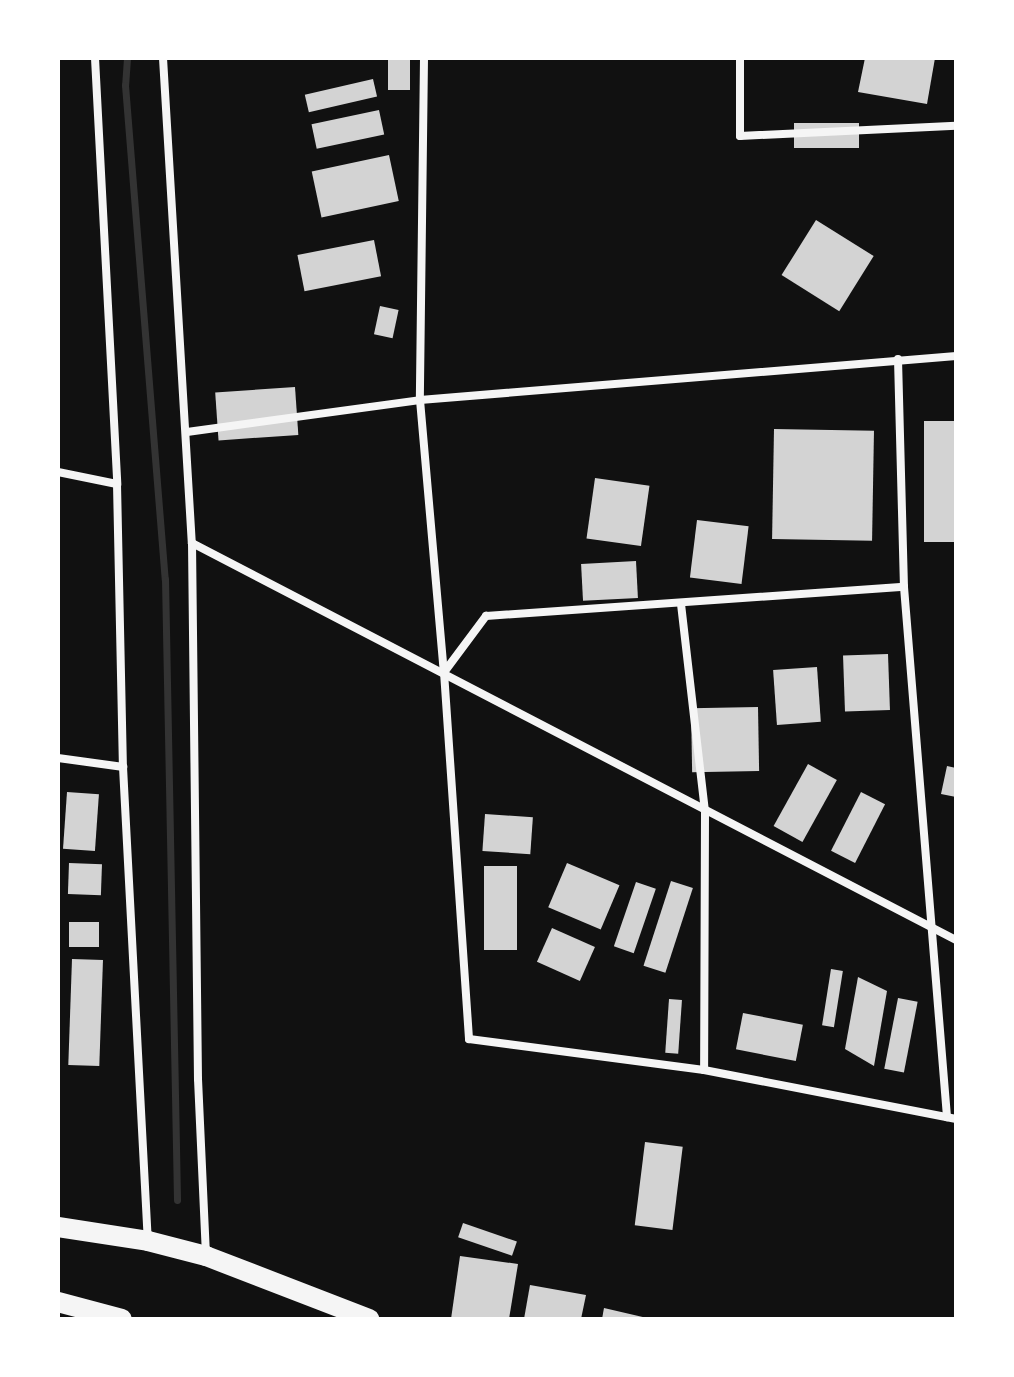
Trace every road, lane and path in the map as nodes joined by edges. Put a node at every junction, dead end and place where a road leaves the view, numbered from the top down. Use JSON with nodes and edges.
{"nodes":[{"id":1,"x":95,"y":58,"type":"edge"},
{"id":2,"x":163,"y":58,"type":"edge"},
{"id":3,"x":424,"y":58,"type":"edge"},
{"id":4,"x":740,"y":58,"type":"edge"},
{"id":5,"x":956,"y":126,"type":"edge"},
{"id":6,"x":956,"y":356,"type":"edge"},
{"id":7,"x":898,"y":359,"type":"junction"},
{"id":8,"x":420,"y":400,"type":"junction"},
{"id":9,"x":187,"y":432,"type":"junction"},
{"id":10,"x":58,"y":472,"type":"edge"},
{"id":11,"x":117,"y":484,"type":"junction"},
{"id":12,"x":192,"y":543,"type":"junction"},
{"id":13,"x":904,"y":587,"type":"junction"},
{"id":14,"x":681,"y":604,"type":"junction"},
{"id":15,"x":444,"y":672,"type":"junction"},
{"id":16,"x":58,"y":758,"type":"edge"},
{"id":17,"x":123,"y":767,"type":"junction"},
{"id":18,"x":705,"y":813,"type":"junction"},
{"id":19,"x":932,"y":927,"type":"junction"},
{"id":20,"x":956,"y":940,"type":"edge"},
{"id":21,"x":704,"y":1070,"type":"junction"},
{"id":22,"x":951,"y":1118,"type":"edge"},
{"id":23,"x":58,"y":1227,"type":"edge"},
{"id":24,"x":148,"y":1241,"type":"junction"},
{"id":25,"x":206,"y":1256,"type":"junction"},
{"id":26,"x":58,"y":1302,"type":"edge"},
{"id":27,"x":112,"y":1317,"type":"edge"},
{"id":28,"x":369,"y":1319,"type":"edge"}],
"edges":[{"from":1,"to":11,"type":"street"},
{"from":2,"to":9,"type":"street"},
{"from":3,"to":8,"type":"street"},
{"from":4,"to":5,"type":"street"},
{"from":6,"to":7,"type":"street"},
{"from":7,"to":8,"type":"street"},
{"from":7,"to":13,"type":"street"},
{"from":8,"to":9,"type":"street"},
{"from":8,"to":15,"type":"street"},
{"from":9,"to":12,"type":"street"},
{"from":10,"to":11,"type":"street"},
{"from":11,"to":17,"type":"street"},
{"from":12,"to":15,"type":"street"},
{"from":12,"to":25,"type":"street"},
{"from":13,"to":14,"type":"street"},
{"from":13,"to":19,"type":"street"},
{"from":14,"to":15,"type":"street"},
{"from":14,"to":18,"type":"street"},
{"from":15,"to":18,"type":"street"},
{"from":15,"to":21,"type":"street"},
{"from":16,"to":17,"type":"street"},
{"from":17,"to":24,"type":"street"},
{"from":18,"to":19,"type":"street"},
{"from":18,"to":21,"type":"street"},
{"from":19,"to":20,"type":"street"},
{"from":19,"to":22,"type":"street"},
{"from":21,"to":22,"type":"street"},
{"from":23,"to":24,"type":"main road"},
{"from":24,"to":25,"type":"main road"},
{"from":25,"to":28,"type":"main road"},
{"from":26,"to":27,"type":"main road"}]}
